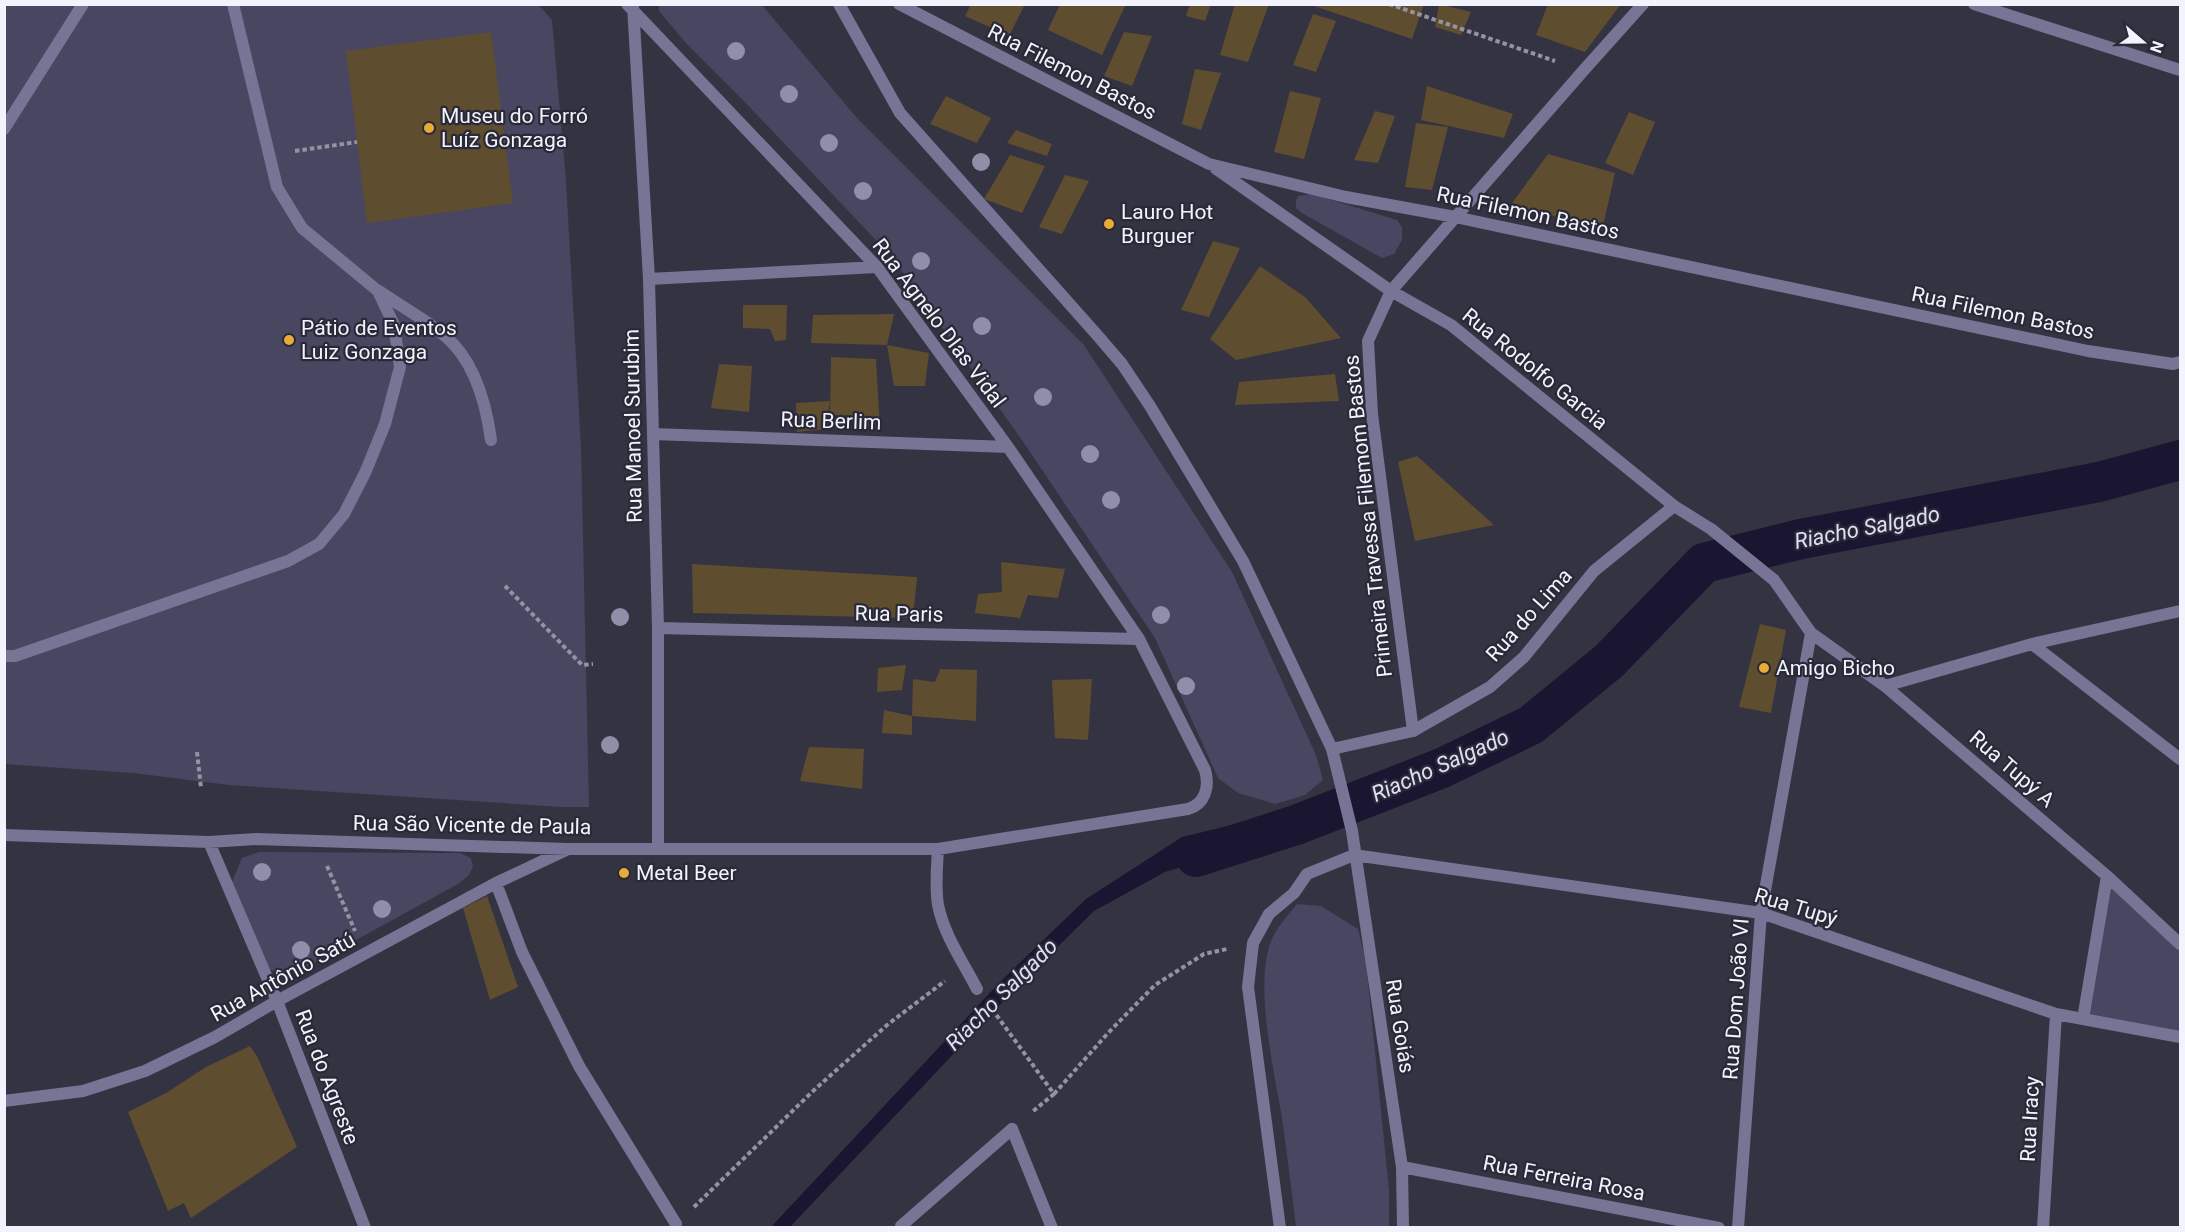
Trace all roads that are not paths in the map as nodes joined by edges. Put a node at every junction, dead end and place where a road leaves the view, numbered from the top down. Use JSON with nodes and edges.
{"nodes":[{"id":1,"x":83,"y":4,"type":"edge"},
{"id":2,"x":233,"y":4,"type":"edge"},
{"id":3,"x":839,"y":4,"type":"edge"},
{"id":4,"x":899,"y":4,"type":"edge"},
{"id":5,"x":1643,"y":4,"type":"edge"},
{"id":6,"x":1974,"y":4,"type":"edge"},
{"id":7,"x":631,"y":6,"type":"edge"},
{"id":8,"x":2181,"y":70,"type":"edge"},
{"id":9,"x":4,"y":129,"type":"edge"},
{"id":10,"x":1209,"y":164,"type":"junction"},
{"id":11,"x":1455,"y":217,"type":"junction"},
{"id":12,"x":877,"y":267,"type":"junction"},
{"id":13,"x":649,"y":279,"type":"junction"},
{"id":14,"x":378,"y":291,"type":"junction"},
{"id":15,"x":1391,"y":291,"type":"junction"},
{"id":16,"x":2181,"y":362,"type":"edge"},
{"id":17,"x":653,"y":434,"type":"junction"},
{"id":18,"x":491,"y":440,"type":"dead end"},
{"id":19,"x":1008,"y":447,"type":"junction"},
{"id":20,"x":1674,"y":506,"type":"junction"},
{"id":21,"x":2181,"y":611,"type":"edge"},
{"id":22,"x":658,"y":628,"type":"junction"},
{"id":23,"x":1811,"y":633,"type":"junction"},
{"id":24,"x":1139,"y":639,"type":"junction"},
{"id":25,"x":2032,"y":644,"type":"junction"},
{"id":26,"x":4,"y":656,"type":"edge"},
{"id":27,"x":1885,"y":686,"type":"junction"},
{"id":28,"x":1413,"y":731,"type":"junction"},
{"id":29,"x":1332,"y":749,"type":"junction"},
{"id":30,"x":2181,"y":759,"type":"edge"},
{"id":31,"x":4,"y":835,"type":"edge"},
{"id":32,"x":209,"y":842,"type":"junction"},
{"id":33,"x":658,"y":847,"type":"junction"},
{"id":34,"x":568,"y":849,"type":"junction"},
{"id":35,"x":938,"y":849,"type":"junction"},
{"id":36,"x":1354,"y":855,"type":"junction"},
{"id":37,"x":2107,"y":876,"type":"junction"},
{"id":38,"x":496,"y":883,"type":"junction"},
{"id":39,"x":1761,"y":914,"type":"junction"},
{"id":40,"x":2181,"y":944,"type":"edge"},
{"id":41,"x":977,"y":989,"type":"road end"},
{"id":42,"x":276,"y":1001,"type":"junction"},
{"id":43,"x":2056,"y":1014,"type":"junction"},
{"id":44,"x":2084,"y":1019,"type":"junction"},
{"id":45,"x":2181,"y":1037,"type":"edge"},
{"id":46,"x":4,"y":1101,"type":"edge"},
{"id":47,"x":1402,"y":1167,"type":"junction"},
{"id":48,"x":676,"y":1224,"type":"road end"},
{"id":49,"x":901,"y":1226,"type":"dead end"},
{"id":50,"x":365,"y":1227,"type":"edge"},
{"id":51,"x":1052,"y":1227,"type":"edge"},
{"id":52,"x":1280,"y":1227,"type":"edge"},
{"id":53,"x":1403,"y":1227,"type":"edge"},
{"id":54,"x":1719,"y":1227,"type":"edge"},
{"id":55,"x":1738,"y":1227,"type":"edge"},
{"id":56,"x":2043,"y":1227,"type":"edge"}],
"edges":[{"from":1,"to":9,"type":"street"},
{"from":2,"to":14,"type":"street"},
{"from":3,"to":29,"type":"street","name":"Rua Goiás"},
{"from":4,"to":10,"type":"street","name":"Rua Filemon Bastos"},
{"from":5,"to":11,"type":"street","name":"Primeira Travessa Filemom Bastos"},
{"from":6,"to":8,"type":"street"},
{"from":7,"to":12,"type":"street","name":"Rua Agnelo DIas Vidal"},
{"from":7,"to":13,"type":"street","name":"Rua Manoel Surubim"},
{"from":10,"to":11,"type":"street","name":"Rua Filemon Bastos"},
{"from":10,"to":15,"type":"street","name":"Rua Rodolfo Garcia"},
{"from":11,"to":15,"type":"street","name":"Primeira Travessa Filemom Bastos"},
{"from":11,"to":16,"type":"street","name":"Rua Filemon Bastos"},
{"from":12,"to":13,"type":"street"},
{"from":12,"to":19,"type":"street","name":"Rua Agnelo DIas Vidal"},
{"from":13,"to":17,"type":"street","name":"Rua Manoel Surubim"},
{"from":14,"to":18,"type":"street"},
{"from":14,"to":26,"type":"street"},
{"from":15,"to":20,"type":"street","name":"Rua Rodolfo Garcia"},
{"from":15,"to":28,"type":"street","name":"Primeira Travessa Filemom Bastos"},
{"from":17,"to":19,"type":"street","name":"Rua Berlim"},
{"from":17,"to":22,"type":"street","name":"Rua Manoel Surubim"},
{"from":19,"to":24,"type":"street","name":"Rua Agnelo DIas Vidal"},
{"from":20,"to":23,"type":"street","name":"Rua Rodolfo Garcia"},
{"from":20,"to":28,"type":"street","name":"Rua do Lima"},
{"from":21,"to":25,"type":"street"},
{"from":22,"to":24,"type":"street","name":"Rua Paris"},
{"from":22,"to":33,"type":"street","name":"Rua Manoel Surubim"},
{"from":23,"to":27,"type":"street","name":"Rua Tupý A"},
{"from":23,"to":39,"type":"street","name":"Rua Dom João VI"},
{"from":24,"to":35,"type":"street","name":"Rua Agnelo DIas Vidal"},
{"from":25,"to":27,"type":"street"},
{"from":25,"to":30,"type":"street"},
{"from":27,"to":37,"type":"street","name":"Rua Tupý A"},
{"from":28,"to":29,"type":"street","name":"Rua do Lima"},
{"from":29,"to":36,"type":"street","name":"Rua Goiás"},
{"from":31,"to":32,"type":"street","name":"Rua São Vicente de Paula"},
{"from":32,"to":34,"type":"street","name":"Rua São Vicente de Paula"},
{"from":32,"to":42,"type":"street","name":"Rua do Agreste"},
{"from":33,"to":34,"type":"street","name":"Rua São Vicente de Paula"},
{"from":33,"to":35,"type":"street","name":"Rua São Vicente de Paula"},
{"from":34,"to":38,"type":"street","name":"Rua Antônio Satú"},
{"from":35,"to":41,"type":"street"},
{"from":36,"to":39,"type":"street","name":"Rua Tupý"},
{"from":36,"to":47,"type":"street","name":"Rua Goiás"},
{"from":36,"to":52,"type":"street"},
{"from":37,"to":40,"type":"street","name":"Rua Tupý A"},
{"from":37,"to":44,"type":"street"},
{"from":38,"to":42,"type":"street","name":"Rua Antônio Satú"},
{"from":38,"to":48,"type":"street"},
{"from":39,"to":43,"type":"street","name":"Rua Tupý"},
{"from":39,"to":55,"type":"street","name":"Rua Dom João VI"},
{"from":42,"to":46,"type":"street","name":"Rua Antônio Satú"},
{"from":42,"to":50,"type":"street","name":"Rua do Agreste"},
{"from":43,"to":44,"type":"street","name":"Rua Tupý"},
{"from":43,"to":56,"type":"street","name":"Rua Iracy"},
{"from":44,"to":45,"type":"street","name":"Rua Tupý"},
{"from":47,"to":53,"type":"street","name":"Rua Goiás"},
{"from":47,"to":54,"type":"street","name":"Rua Ferreira Rosa"},
{"from":49,"to":51,"type":"street"}]}
